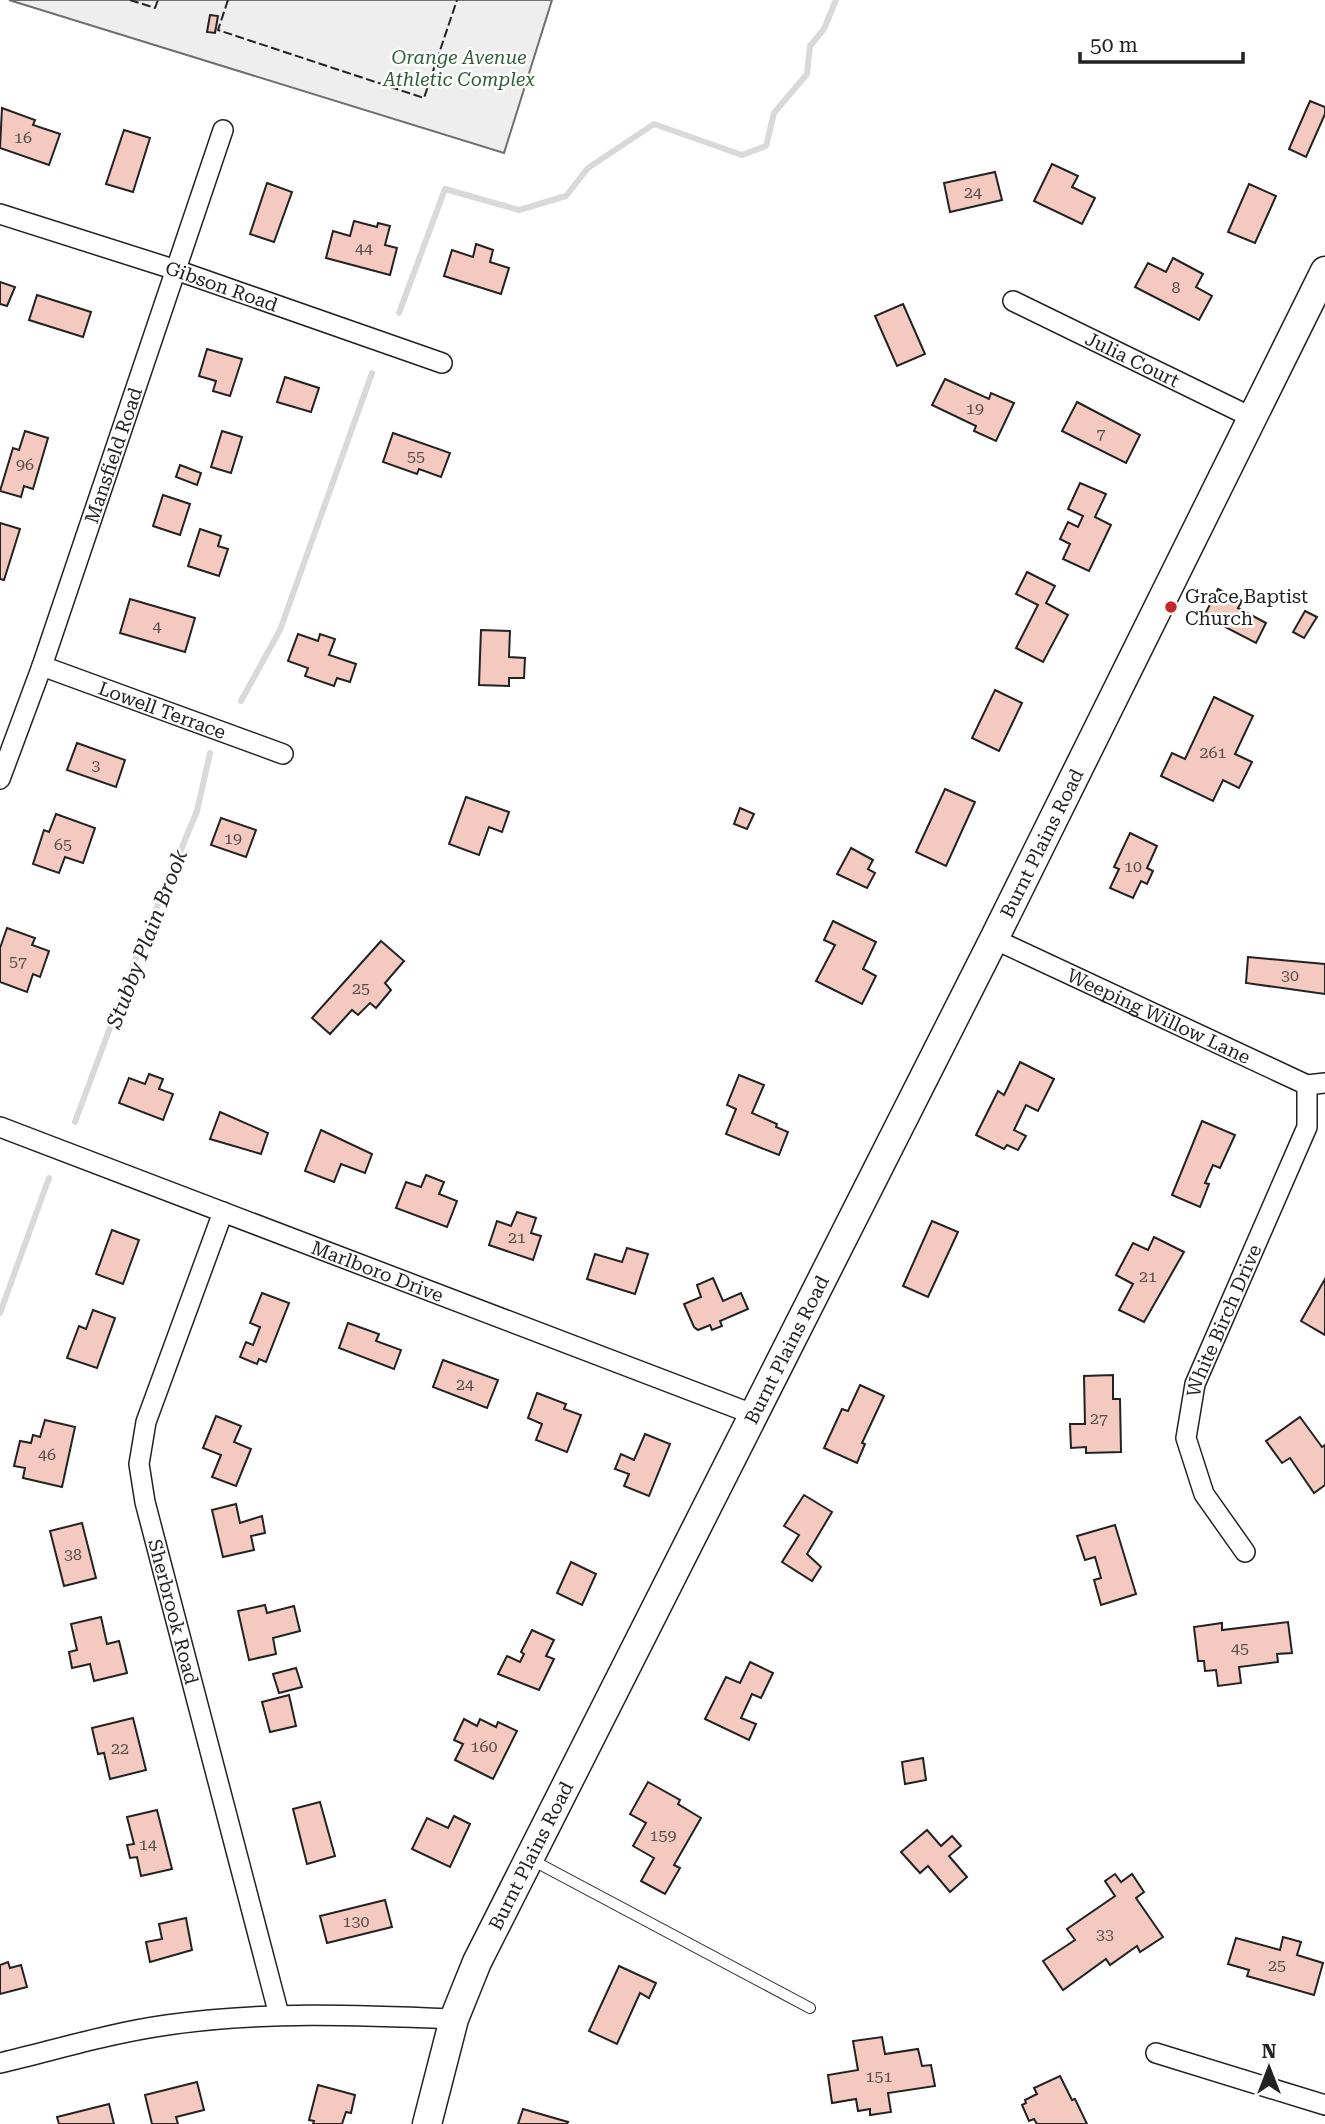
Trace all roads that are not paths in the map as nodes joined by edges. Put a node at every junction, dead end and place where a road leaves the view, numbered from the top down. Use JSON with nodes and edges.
{"nodes":[{"id":1,"x":223,"y":130,"type":"dead end"},
{"id":2,"x":0,"y":214,"type":"edge"},
{"id":3,"x":176,"y":270,"type":"junction"},
{"id":4,"x":1325,"y":271,"type":"edge"},
{"id":5,"x":1013,"y":301,"type":"dead end"},
{"id":6,"x":442,"y":363,"type":"dead end"},
{"id":7,"x":1251,"y":417,"type":"junction"},
{"id":8,"x":42,"y":666,"type":"junction"},
{"id":9,"x":283,"y":754,"type":"dead end"},
{"id":10,"x":0,"y":779,"type":"edge"},
{"id":11,"x":994,"y":939,"type":"junction"},
{"id":12,"x":1316,"y":1084,"type":"edge"},
{"id":13,"x":0,"y":1127,"type":"edge"},
{"id":14,"x":223,"y":1212,"type":"junction"},
{"id":15,"x":755,"y":1415,"type":"junction"},
{"id":16,"x":1245,"y":1552,"type":"dead end"},
{"id":17,"x":529,"y":1858,"type":"junction"},
{"id":18,"x":810,"y":2008,"type":"dead end"},
{"id":19,"x":279,"y":2015,"type":"junction"},
{"id":20,"x":454,"y":2019,"type":"junction"},
{"id":21,"x":1156,"y":2053,"type":"dead end"},
{"id":22,"x":0,"y":2063,"type":"edge"},
{"id":23,"x":1325,"y":2105,"type":"edge"},
{"id":24,"x":426,"y":2124,"type":"edge"}],
"edges":[{"from":1,"to":3,"type":"street","name":"Mansfield Road"},
{"from":2,"to":3,"type":"street","name":"Gibson Road"},
{"from":3,"to":6,"type":"street","name":"Gibson Road"},
{"from":3,"to":8,"type":"street","name":"Mansfield Road"},
{"from":4,"to":7,"type":"main road","name":"Burnt Plains Road"},
{"from":5,"to":7,"type":"street","name":"Julia Court"},
{"from":7,"to":11,"type":"main road","name":"Burnt Plains Road"},
{"from":8,"to":9,"type":"street","name":"Lowell Terrace"},
{"from":8,"to":10,"type":"street","name":"Mansfield Road"},
{"from":11,"to":12,"type":"street","name":"Weeping Willow Lane"},
{"from":11,"to":15,"type":"main road","name":"Burnt Plains Road"},
{"from":12,"to":16,"type":"street","name":"White Birch Drive"},
{"from":13,"to":14,"type":"street","name":"Marlboro Drive"},
{"from":14,"to":15,"type":"street","name":"Marlboro Drive"},
{"from":14,"to":19,"type":"street","name":"Sherbrook Road"},
{"from":15,"to":17,"type":"main road","name":"Burnt Plains Road"},
{"from":17,"to":18,"type":"lane"},
{"from":17,"to":20,"type":"main road","name":"Burnt Plains Road"},
{"from":19,"to":20,"type":"street"},
{"from":19,"to":22,"type":"street"},
{"from":20,"to":24,"type":"main road","name":"Burnt Plains Road"},
{"from":21,"to":23,"type":"street"}]}
